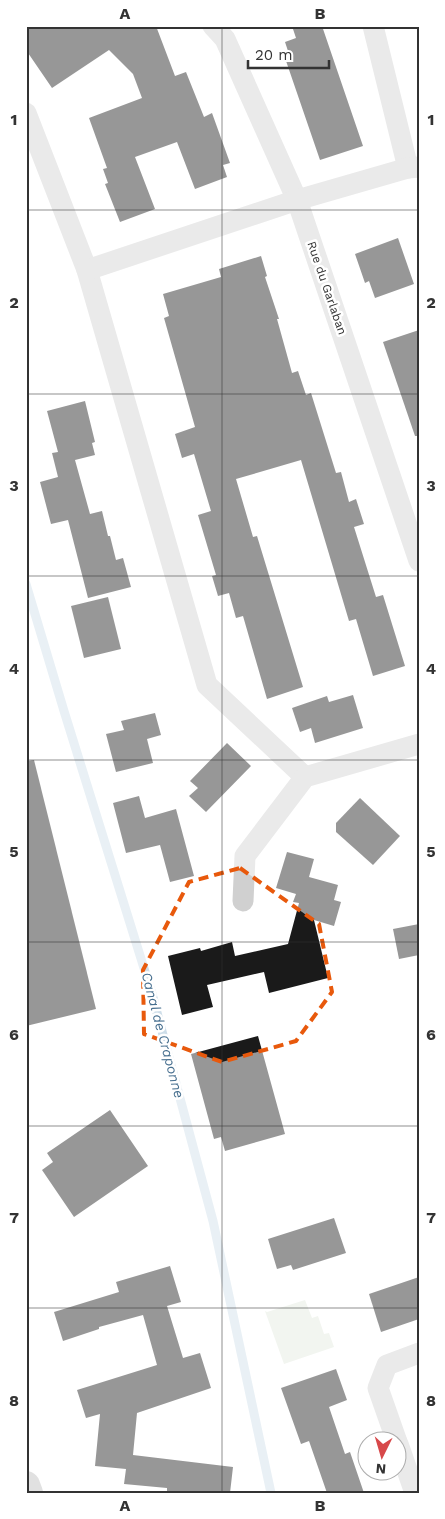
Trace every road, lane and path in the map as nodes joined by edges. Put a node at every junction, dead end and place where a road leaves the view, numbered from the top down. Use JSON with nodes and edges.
{"nodes":[{"id":1,"x":213,"y":26,"type":"edge"},
{"id":2,"x":373,"y":26,"type":"edge"},
{"id":3,"x":26,"y":114,"type":"edge"},
{"id":4,"x":413,"y":168,"type":"edge"},
{"id":5,"x":297,"y":200,"type":"junction"},
{"id":6,"x":87,"y":270,"type":"junction"},
{"id":7,"x":419,"y":561,"type":"edge"},
{"id":8,"x":419,"y":744,"type":"edge"},
{"id":9,"x":305,"y":777,"type":"junction"},
{"id":10,"x":243,"y":901,"type":"dead end"},
{"id":11,"x":419,"y":1353,"type":"edge"},
{"id":12,"x":393,"y":1432,"type":"edge"},
{"id":13,"x":408,"y":1474,"type":"edge"},
{"id":14,"x":26,"y":1485,"type":"edge"},
{"id":15,"x":30,"y":1493,"type":"edge"},
{"id":16,"x":415,"y":1493,"type":"edge"}],
"edges":[{"from":1,"to":5,"type":"street","name":"Rue du Garlaban"},
{"from":2,"to":4,"type":"street"},
{"from":3,"to":6,"type":"street"},
{"from":4,"to":5,"type":"street"},
{"from":5,"to":6,"type":"street"},
{"from":5,"to":7,"type":"street","name":"Rue du Garlaban"},
{"from":6,"to":9,"type":"street"},
{"from":8,"to":9,"type":"street"},
{"from":9,"to":10,"type":"street"},
{"from":11,"to":12,"type":"street"},
{"from":13,"to":16,"type":"street"},
{"from":14,"to":15,"type":"main road"}]}
